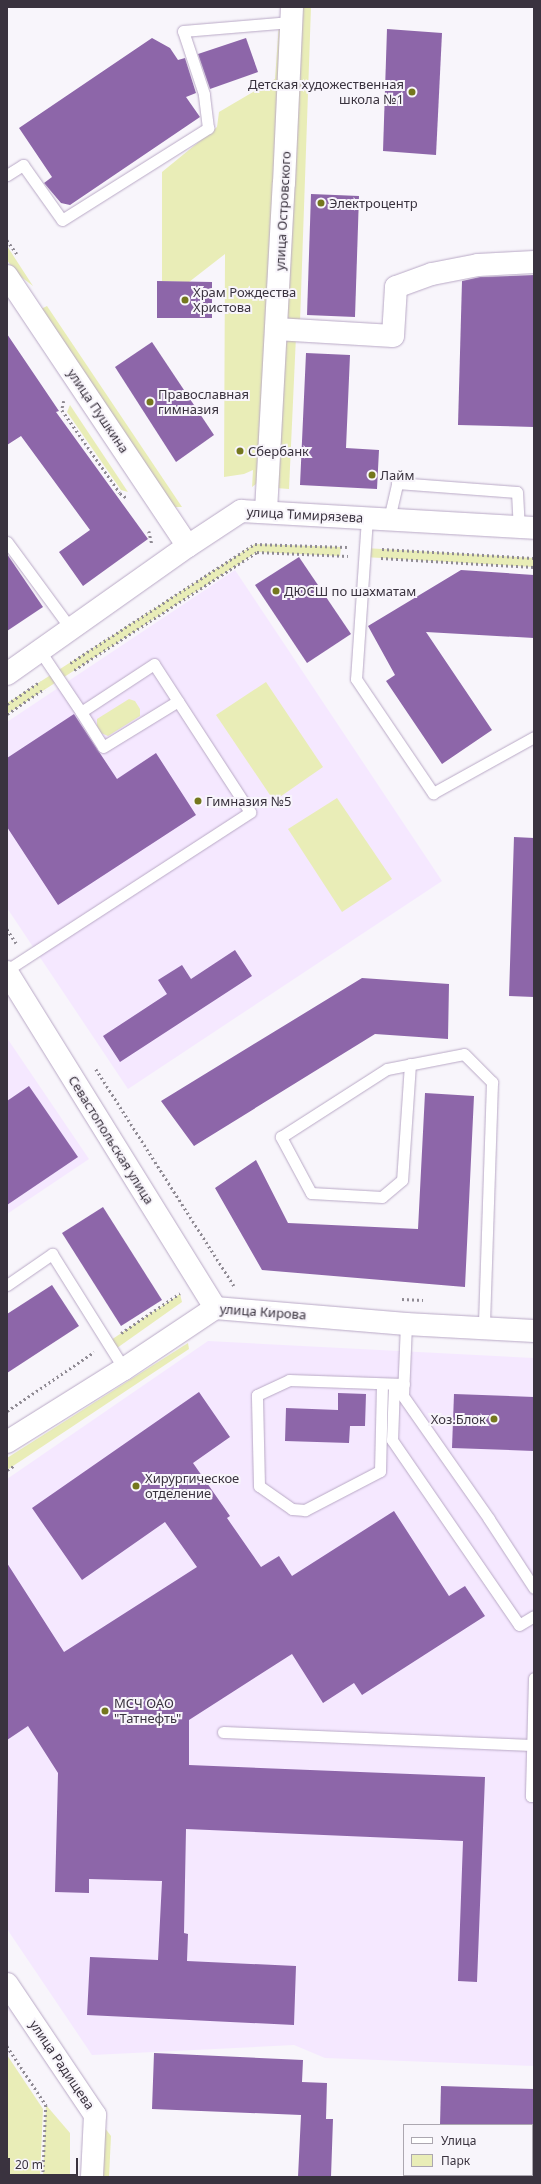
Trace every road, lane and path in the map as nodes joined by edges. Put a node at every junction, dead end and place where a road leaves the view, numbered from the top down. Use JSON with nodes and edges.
{"nodes":[{"id":1,"x":291,"y":14,"type":"edge"},
{"id":2,"x":7,"y":175,"type":"edge"},
{"id":3,"x":534,"y":262,"type":"edge"},
{"id":4,"x":7,"y":276,"type":"edge"},
{"id":5,"x":276,"y":329,"type":"junction"},
{"id":6,"x":266,"y":511,"type":"junction"},
{"id":7,"x":367,"y":518,"type":"junction"},
{"id":8,"x":389,"y":519,"type":"junction"},
{"id":9,"x":147,"y":524,"type":"dead end"},
{"id":10,"x":526,"y":528,"type":"edge"},
{"id":11,"x":7,"y":542,"type":"edge"},
{"id":12,"x":188,"y":546,"type":"junction"},
{"id":13,"x":154,"y":548,"type":"dead end"},
{"id":14,"x":364,"y":552,"type":"junction"},
{"id":15,"x":534,"y":558,"type":"edge"},
{"id":16,"x":534,"y":566,"type":"edge"},
{"id":17,"x":71,"y":629,"type":"junction"},
{"id":18,"x":40,"y":651,"type":"junction"},
{"id":19,"x":7,"y":674,"type":"edge"},
{"id":20,"x":57,"y":676,"type":"junction"},
{"id":21,"x":178,"y":701,"type":"junction"},
{"id":22,"x":7,"y":704,"type":"edge"},
{"id":23,"x":81,"y":712,"type":"junction"},
{"id":24,"x":7,"y":714,"type":"edge"},
{"id":25,"x":534,"y":737,"type":"edge"},
{"id":26,"x":7,"y":929,"type":"edge"},
{"id":27,"x":26,"y":958,"type":"junction"},
{"id":28,"x":7,"y":971,"type":"edge"},
{"id":29,"x":410,"y":1064,"type":"junction"},
{"id":30,"x":94,"y":1066,"type":"dead end"},
{"id":31,"x":7,"y":1284,"type":"edge"},
{"id":32,"x":236,"y":1288,"type":"dead end"},
{"id":33,"x":215,"y":1308,"type":"junction"},
{"id":34,"x":406,"y":1324,"type":"junction"},
{"id":35,"x":484,"y":1328,"type":"junction"},
{"id":36,"x":534,"y":1331,"type":"edge"},
{"id":37,"x":124,"y":1369,"type":"junction"},
{"id":38,"x":382,"y":1384,"type":"junction"},
{"id":39,"x":399,"y":1384,"type":"junction"},
{"id":40,"x":7,"y":1442,"type":"edge"},
{"id":41,"x":20,"y":1461,"type":"dead end"},
{"id":42,"x":7,"y":1470,"type":"edge"},
{"id":43,"x":534,"y":1588,"type":"edge"},
{"id":44,"x":534,"y":1616,"type":"edge"},
{"id":45,"x":534,"y":1678,"type":"edge"},
{"id":46,"x":222,"y":1732,"type":"dead end"},
{"id":47,"x":532,"y":1745,"type":"junction"},
{"id":48,"x":534,"y":1796,"type":"edge"},
{"id":49,"x":7,"y":1984,"type":"edge"},
{"id":50,"x":7,"y":2046,"type":"edge"},
{"id":51,"x":43,"y":2177,"type":"edge"},
{"id":52,"x":92,"y":2177,"type":"edge"}],
"edges":[{"from":1,"to":2,"type":"lane"},
{"from":1,"to":5,"type":"street","name":"улица Островского"},
{"from":3,"to":5,"type":"street"},
{"from":4,"to":12,"type":"street","name":"улица Пушкина"},
{"from":5,"to":6,"type":"street","name":"улица Островского"},
{"from":6,"to":7,"type":"street","name":"улица Тимирязева"},
{"from":6,"to":12,"type":"street","name":"улица Тимирязева"},
{"from":7,"to":8,"type":"street","name":"улица Тимирязева"},
{"from":7,"to":14,"type":"lane"},
{"from":8,"to":10,"type":"street","name":"улица Тимирязева"},
{"from":8,"to":10,"type":"lane"},
{"from":9,"to":13,"type":"path"},
{"from":11,"to":17,"type":"lane"},
{"from":12,"to":17,"type":"street","name":"улица Тимирязева"},
{"from":14,"to":15,"type":"path"},
{"from":14,"to":16,"type":"path"},
{"from":14,"to":20,"type":"path"},
{"from":14,"to":20,"type":"path"},
{"from":14,"to":25,"type":"lane"},
{"from":17,"to":18,"type":"street","name":"улица Тимирязева"},
{"from":18,"to":19,"type":"street","name":"улица Тимирязева"},
{"from":18,"to":20,"type":"lane"},
{"from":20,"to":22,"type":"path"},
{"from":20,"to":23,"type":"lane"},
{"from":20,"to":24,"type":"path"},
{"from":21,"to":23,"type":"lane"},
{"from":21,"to":23,"type":"lane"},
{"from":21,"to":27,"type":"lane"},
{"from":26,"to":27,"type":"path"},
{"from":27,"to":28,"type":"lane"},
{"from":28,"to":33,"type":"street","name":"Севастопольская улица"},
{"from":29,"to":29,"type":"lane"},
{"from":29,"to":35,"type":"lane"},
{"from":30,"to":32,"type":"path"},
{"from":31,"to":37,"type":"lane"},
{"from":33,"to":34,"type":"street","name":"улица Кирова"},
{"from":33,"to":37,"type":"street","name":"улица Кирова"},
{"from":34,"to":35,"type":"street","name":"улица Кирова"},
{"from":34,"to":39,"type":"lane"},
{"from":35,"to":36,"type":"street","name":"улица Кирова"},
{"from":37,"to":40,"type":"street","name":"улица Кирова"},
{"from":38,"to":38,"type":"lane"},
{"from":38,"to":39,"type":"lane"},
{"from":39,"to":43,"type":"lane"},
{"from":39,"to":44,"type":"lane"},
{"from":41,"to":42,"type":"path"},
{"from":45,"to":47,"type":"lane"},
{"from":46,"to":47,"type":"lane"},
{"from":47,"to":48,"type":"lane"},
{"from":49,"to":52,"type":"street","name":"улица Радищева"},
{"from":50,"to":51,"type":"path"}]}
